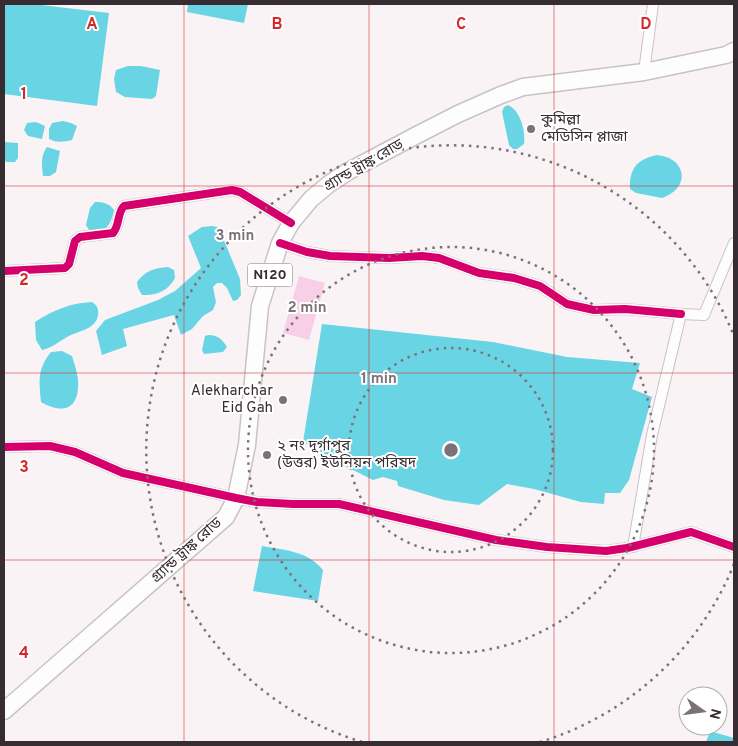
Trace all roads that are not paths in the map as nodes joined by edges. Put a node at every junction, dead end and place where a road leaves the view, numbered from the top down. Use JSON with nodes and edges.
{"nodes":[{"id":1,"x":654,"y":4,"type":"edge"},
{"id":2,"x":734,"y":51,"type":"edge"},
{"id":3,"x":644,"y":72,"type":"junction"},
{"id":4,"x":291,"y":223,"type":"junction"},
{"id":5,"x":280,"y":243,"type":"junction"},
{"id":6,"x":734,"y":243,"type":"edge"},
{"id":7,"x":4,"y":271,"type":"edge"},
{"id":8,"x":681,"y":314,"type":"junction"},
{"id":9,"x":4,"y":447,"type":"edge"},
{"id":10,"x":236,"y":498,"type":"junction"},
{"id":11,"x":633,"y":547,"type":"junction"},
{"id":12,"x":734,"y":547,"type":"edge"},
{"id":13,"x":4,"y":711,"type":"edge"}],
"edges":[{"from":1,"to":3,"type":"street"},
{"from":2,"to":3,"type":"highway","name":"গ্র্যান্ড ট্রাঙ্ক রোড","number":"N120"},
{"from":3,"to":4,"type":"highway","name":"গ্র্যান্ড ট্রাঙ্ক রোড","number":"N120"},
{"from":4,"to":5,"type":"highway","name":"গ্র্যান্ড ট্রাঙ্ক রোড","number":"N120"},
{"from":4,"to":7,"type":"street"},
{"from":5,"to":8,"type":"street"},
{"from":5,"to":10,"type":"highway","name":"গ্র্যান্ড ট্রাঙ্ক রোড","number":"N120"},
{"from":6,"to":8,"type":"street"},
{"from":8,"to":11,"type":"street"},
{"from":9,"to":10,"type":"street"},
{"from":10,"to":11,"type":"street"},
{"from":10,"to":13,"type":"highway","name":"গ্র্যান্ড ট্রাঙ্ক রোড","number":"N120"},
{"from":11,"to":12,"type":"street"}]}
